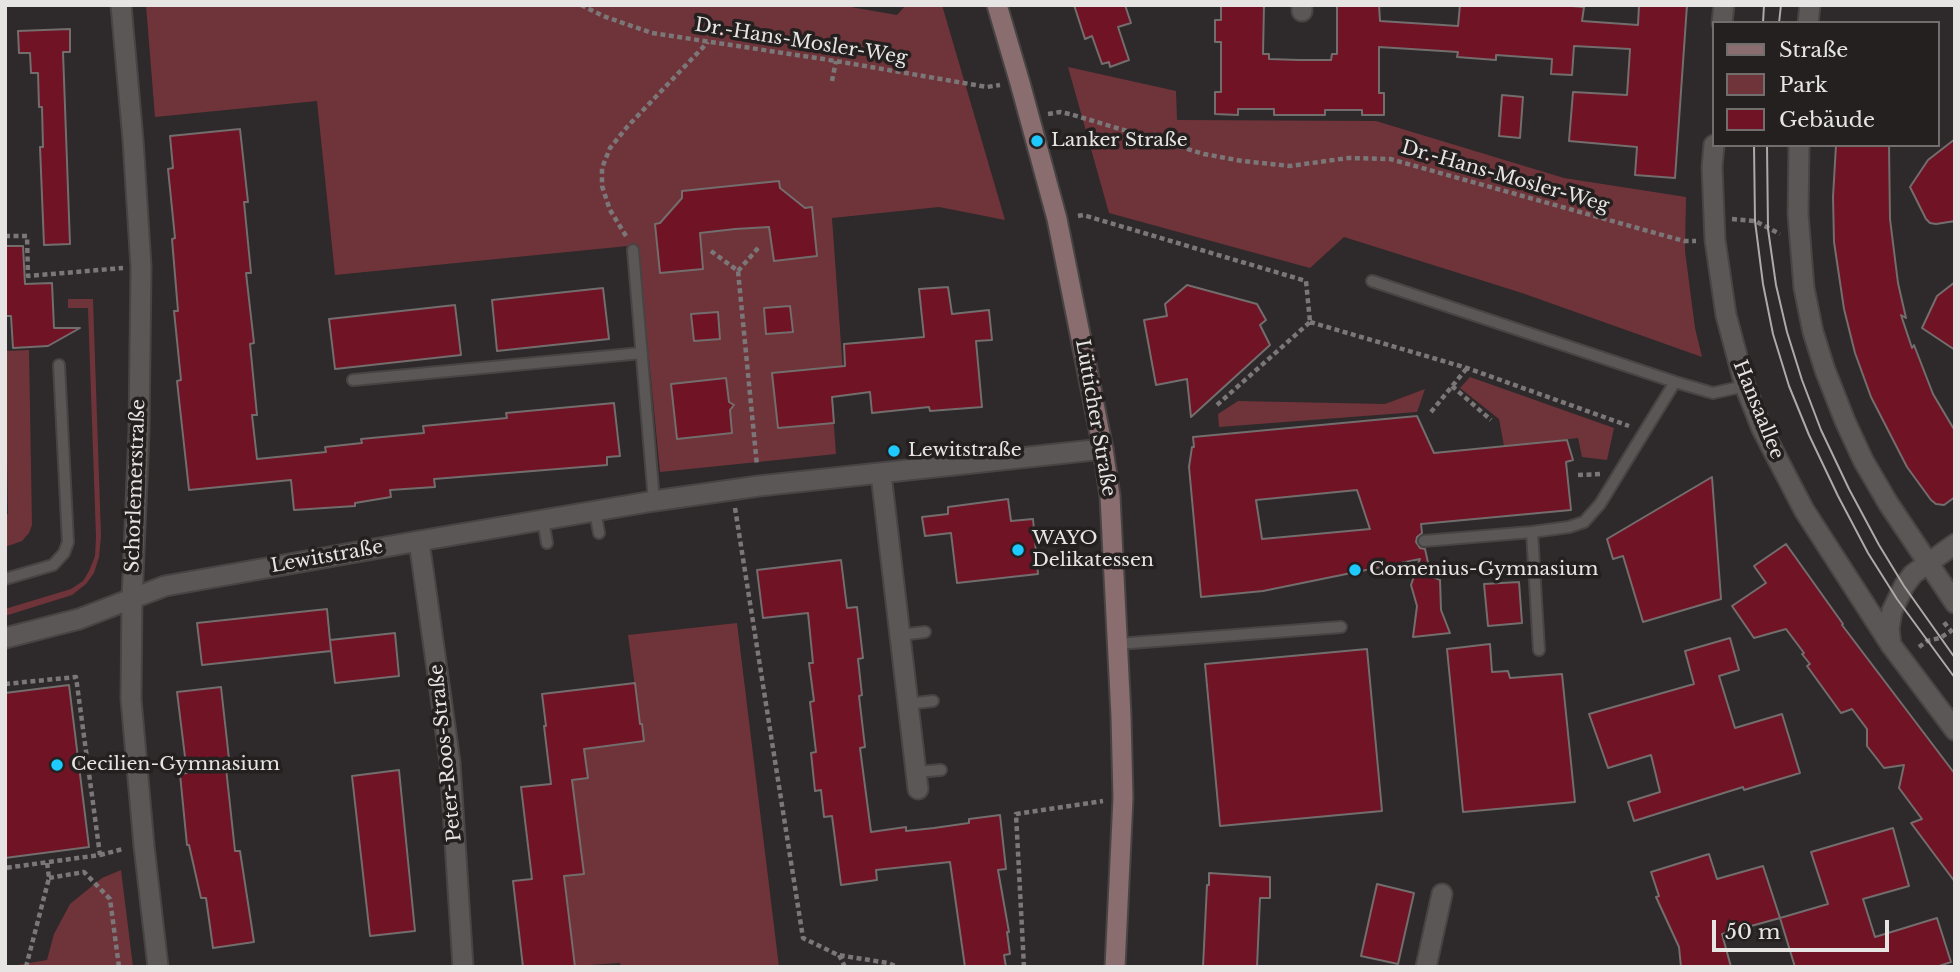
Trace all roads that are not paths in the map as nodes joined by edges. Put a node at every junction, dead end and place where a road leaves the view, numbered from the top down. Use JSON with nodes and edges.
{"nodes":[{"id":1,"x":121,"y":5,"type":"edge"},
{"id":2,"x":997,"y":5,"type":"edge"},
{"id":3,"x":1714,"y":147,"type":"edge"},
{"id":4,"x":1799,"y":147,"type":"edge"},
{"id":5,"x":633,"y":250,"type":"road end"},
{"id":6,"x":1372,"y":281,"type":"dead end"},
{"id":7,"x":642,"y":353,"type":"junction"},
{"id":8,"x":59,"y":365,"type":"dead end"},
{"id":9,"x":353,"y":380,"type":"dead end"},
{"id":10,"x":1675,"y":382,"type":"junction"},
{"id":11,"x":1745,"y":386,"type":"junction"},
{"id":12,"x":1103,"y":449,"type":"junction"},
{"id":13,"x":881,"y":474,"type":"junction"},
{"id":14,"x":654,"y":501,"type":"junction"},
{"id":15,"x":596,"y":512,"type":"junction"},
{"id":16,"x":543,"y":520,"type":"junction"},
{"id":17,"x":1532,"y":532,"type":"junction"},
{"id":18,"x":599,"y":533,"type":"dead end"},
{"id":19,"x":419,"y":541,"type":"junction"},
{"id":20,"x":1424,"y":541,"type":"dead end"},
{"id":21,"x":547,"y":543,"type":"dead end"},
{"id":22,"x":1955,"y":544,"type":"edge"},
{"id":23,"x":1927,"y":564,"type":"junction"},
{"id":24,"x":5,"y":579,"type":"edge"},
{"id":25,"x":132,"y":599,"type":"junction"},
{"id":26,"x":1955,"y":603,"type":"edge"},
{"id":27,"x":1342,"y":627,"type":"dead end"},
{"id":28,"x":925,"y":632,"type":"dead end"},
{"id":29,"x":900,"y":635,"type":"junction"},
{"id":30,"x":5,"y":638,"type":"edge"},
{"id":31,"x":1117,"y":644,"type":"junction"},
{"id":32,"x":1891,"y":645,"type":"junction"},
{"id":33,"x":1539,"y":650,"type":"dead end"},
{"id":34,"x":933,"y":701,"type":"dead end"},
{"id":35,"x":907,"y":704,"type":"junction"},
{"id":36,"x":1955,"y":730,"type":"edge"},
{"id":37,"x":941,"y":769,"type":"dead end"},
{"id":38,"x":917,"y":781,"type":"joint"},
{"id":39,"x":1442,"y":894,"type":"dead end"},
{"id":40,"x":158,"y":967,"type":"edge"},
{"id":41,"x":463,"y":967,"type":"edge"},
{"id":42,"x":1115,"y":967,"type":"edge"},
{"id":43,"x":1426,"y":967,"type":"edge"}],
"edges":[{"from":1,"to":25,"type":"street","name":"Schorlemerstraße"},
{"from":2,"to":12,"type":"main road","name":"Lütticher Straße"},
{"from":3,"to":11,"type":"street","name":"Hansaallee"},
{"from":4,"to":23,"type":"street"},
{"from":5,"to":7,"type":"lane"},
{"from":6,"to":10,"type":"lane"},
{"from":7,"to":9,"type":"lane"},
{"from":7,"to":14,"type":"lane"},
{"from":8,"to":24,"type":"lane"},
{"from":10,"to":11,"type":"lane"},
{"from":10,"to":17,"type":"lane"},
{"from":11,"to":32,"type":"street","name":"Hansaallee"},
{"from":12,"to":13,"type":"street","name":"Lewitstraße"},
{"from":12,"to":31,"type":"main road","name":"Lütticher Straße"},
{"from":13,"to":14,"type":"street","name":"Lewitstraße"},
{"from":13,"to":29,"type":"street"},
{"from":14,"to":15,"type":"street","name":"Lewitstraße"},
{"from":15,"to":16,"type":"street","name":"Lewitstraße"},
{"from":15,"to":18,"type":"lane"},
{"from":16,"to":19,"type":"street","name":"Lewitstraße"},
{"from":16,"to":21,"type":"lane"},
{"from":17,"to":20,"type":"lane"},
{"from":17,"to":33,"type":"lane"},
{"from":19,"to":25,"type":"street","name":"Lewitstraße"},
{"from":19,"to":41,"type":"street","name":"Peter-Roos-Straße"},
{"from":22,"to":23,"type":"street"},
{"from":23,"to":26,"type":"street"},
{"from":23,"to":32,"type":"street"},
{"from":25,"to":30,"type":"street","name":"Lewitstraße"},
{"from":25,"to":40,"type":"street","name":"Schorlemerstraße"},
{"from":27,"to":31,"type":"lane"},
{"from":28,"to":29,"type":"lane"},
{"from":29,"to":35,"type":"street"},
{"from":31,"to":42,"type":"main road","name":"Lütticher Straße"},
{"from":32,"to":36,"type":"street","name":"Hansaallee"},
{"from":34,"to":35,"type":"lane"},
{"from":35,"to":38,"type":"street"},
{"from":37,"to":38,"type":"lane"},
{"from":39,"to":43,"type":"street"}]}
